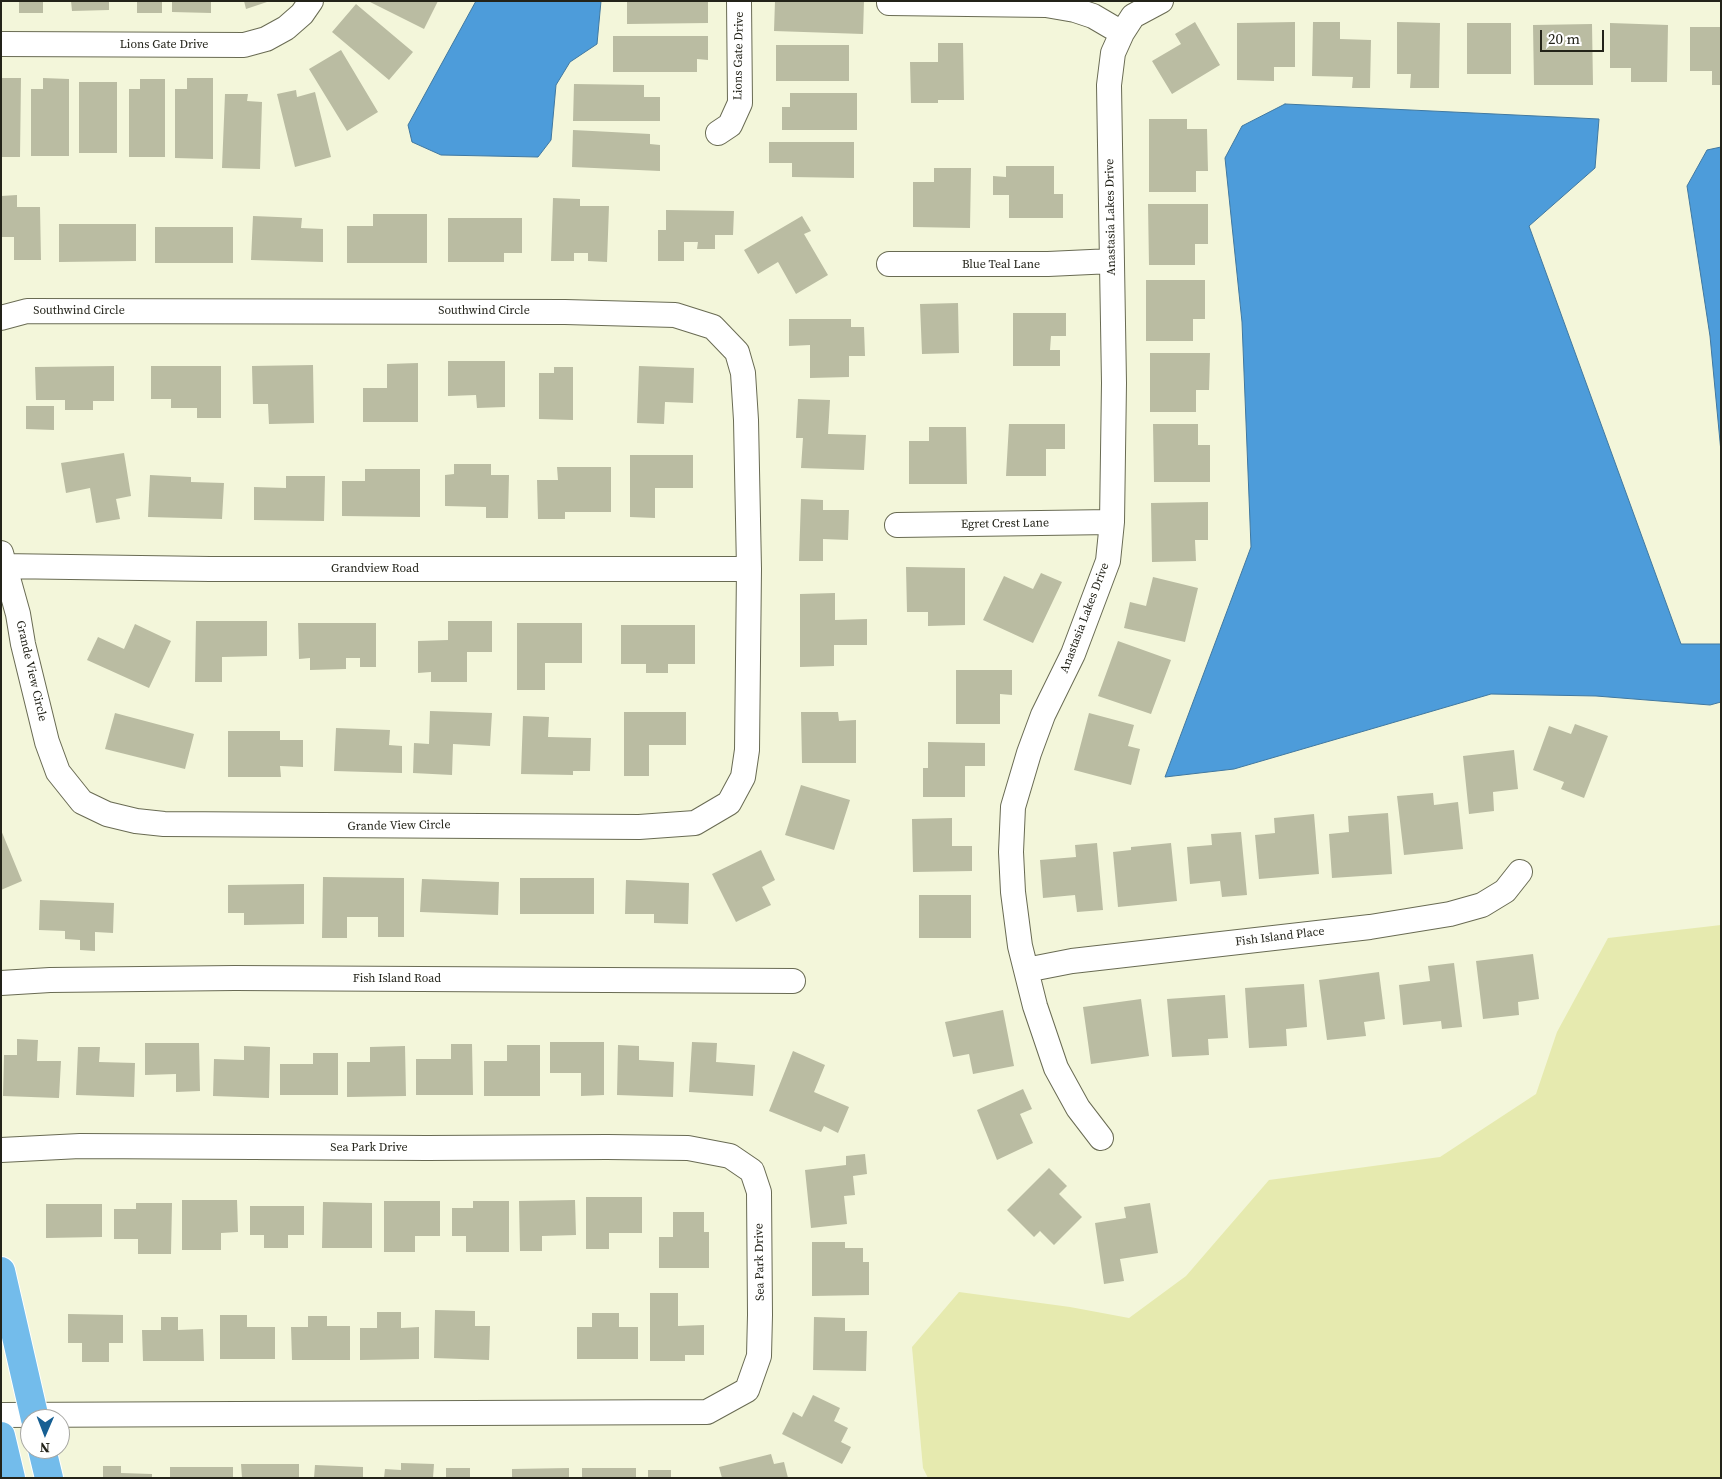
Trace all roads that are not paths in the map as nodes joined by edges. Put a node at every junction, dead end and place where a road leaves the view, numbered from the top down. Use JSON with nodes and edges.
{"nodes":[{"id":1,"x":311,"y":1,"type":"edge"},
{"id":2,"x":739,"y":1,"type":"edge"},
{"id":3,"x":1161,"y":1,"type":"edge"},
{"id":4,"x":889,"y":3,"type":"dead end"},
{"id":5,"x":1122,"y":33,"type":"junction"},
{"id":6,"x":1,"y":44,"type":"edge"},
{"id":7,"x":718,"y":133,"type":"dead end"},
{"id":8,"x":1112,"y":261,"type":"junction"},
{"id":9,"x":889,"y":264,"type":"dead end"},
{"id":10,"x":1,"y":318,"type":"edge"},
{"id":11,"x":1112,"y":522,"type":"junction"},
{"id":12,"x":897,"y":525,"type":"dead end"},
{"id":13,"x":2,"y":562,"type":"edge"},
{"id":14,"x":749,"y":569,"type":"junction"},
{"id":15,"x":1520,"y":872,"type":"dead end"},
{"id":16,"x":1026,"y":970,"type":"junction"},
{"id":17,"x":793,"y":981,"type":"dead end"},
{"id":18,"x":1,"y":983,"type":"edge"},
{"id":19,"x":1102,"y":1138,"type":"dead end"},
{"id":20,"x":1,"y":1150,"type":"edge"},
{"id":21,"x":1,"y":1271,"type":"edge"},
{"id":22,"x":33,"y":1409,"type":"edge"},
{"id":23,"x":1,"y":1415,"type":"edge"},
{"id":24,"x":20,"y":1416,"type":"edge"},
{"id":25,"x":70,"y":1417,"type":"edge"},
{"id":26,"x":1,"y":1436,"type":"edge"},
{"id":27,"x":44,"y":1459,"type":"edge"},
{"id":28,"x":11,"y":1478,"type":"edge"},
{"id":29,"x":49,"y":1478,"type":"edge"}],
"edges":[{"from":1,"to":6,"type":"street","name":"Lions Gate Drive"},
{"from":2,"to":7,"type":"street","name":"Lions Gate Drive"},
{"from":3,"to":5,"type":"street","name":"Anastasia Lakes Drive"},
{"from":4,"to":5,"type":"street"},
{"from":5,"to":8,"type":"street","name":"Anastasia Lakes Drive"},
{"from":8,"to":9,"type":"street","name":"Blue Teal Lane"},
{"from":8,"to":11,"type":"street","name":"Anastasia Lakes Drive"},
{"from":10,"to":14,"type":"street","name":"Southwind Circle"},
{"from":11,"to":12,"type":"street","name":"Egret Crest Lane"},
{"from":11,"to":16,"type":"street","name":"Anastasia Lakes Drive"},
{"from":13,"to":14,"type":"street","name":"Grandview Road"},
{"from":13,"to":14,"type":"street","name":"Grande View Circle"},
{"from":15,"to":16,"type":"street","name":"Fish Island Place"},
{"from":16,"to":19,"type":"street","name":"Anastasia Lakes Drive"},
{"from":17,"to":18,"type":"street","name":"Fish Island Road"},
{"from":20,"to":25,"type":"street","name":"Sea Park Drive"},
{"from":21,"to":22,"type":"main road"},
{"from":23,"to":24,"type":"street","name":"Sea Park Drive"},
{"from":26,"to":28,"type":"main road"},
{"from":27,"to":29,"type":"main road"}]}
